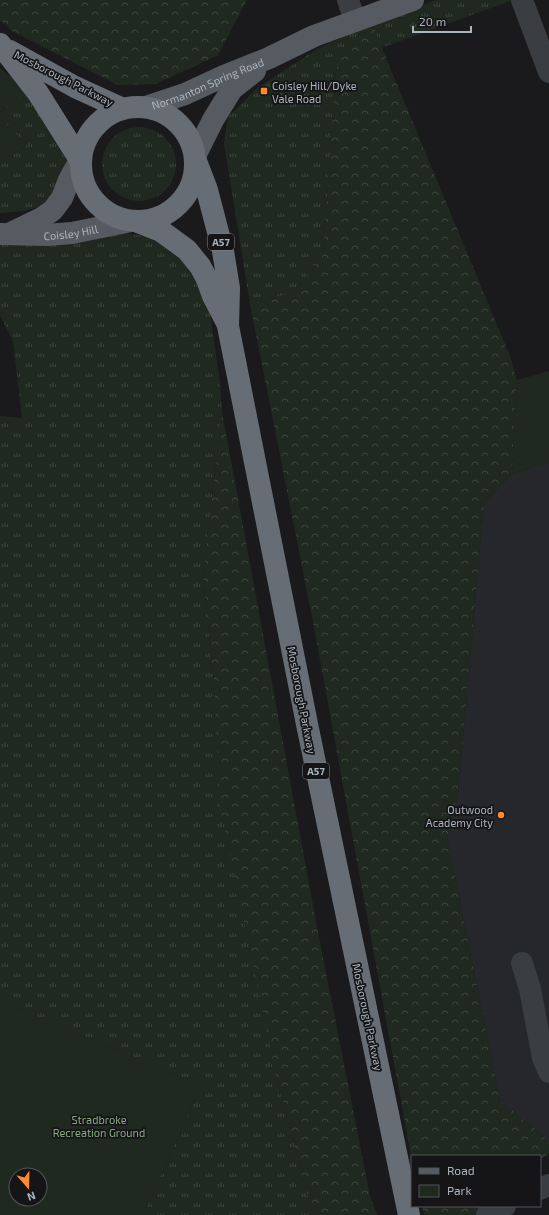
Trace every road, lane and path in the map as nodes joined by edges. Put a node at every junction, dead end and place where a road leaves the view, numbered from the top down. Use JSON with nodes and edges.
{"nodes":[{"id":1,"x":348,"y":0,"type":"edge"},
{"id":2,"x":413,"y":0,"type":"edge"},
{"id":3,"x":522,"y":0,"type":"edge"},
{"id":4,"x":355,"y":21,"type":"junction"},
{"id":5,"x":2,"y":46,"type":"edge"},
{"id":6,"x":269,"y":58,"type":"junction"},
{"id":7,"x":549,"y":72,"type":"edge"},
{"id":8,"x":146,"y":107,"type":"junction"},
{"id":9,"x":123,"y":109,"type":"junction"},
{"id":10,"x":196,"y":159,"type":"junction"},
{"id":11,"x":80,"y":160,"type":"junction"},
{"id":12,"x":135,"y":221,"type":"junction"},
{"id":13,"x":5,"y":234,"type":"edge"},
{"id":14,"x":228,"y":326,"type":"junction"},
{"id":15,"x":522,"y":963,"type":"dead end"},
{"id":16,"x":549,"y":1072,"type":"edge"},
{"id":17,"x":410,"y":1215,"type":"edge"}],
"edges":[{"from":1,"to":4,"type":"street"},
{"from":2,"to":4,"type":"main road","name":"Normanton Spring Road"},
{"from":3,"to":7,"type":"street"},
{"from":4,"to":6,"type":"main road","name":"Normanton Spring Road"},
{"from":5,"to":9,"type":"highway","name":"Mosborough Parkway","number":"A57"},
{"from":5,"to":11,"type":"highway","name":"Mosborough Parkway","number":"A57"},
{"from":6,"to":8,"type":"main road","name":"Normanton Spring Road"},
{"from":6,"to":10,"type":"main road","name":"Normanton Spring Road"},
{"from":8,"to":9,"type":"highway","number":"A57"},
{"from":8,"to":10,"type":"highway","number":"A57"},
{"from":9,"to":11,"type":"highway","number":"A57"},
{"from":10,"to":12,"type":"highway","number":"A57"},
{"from":10,"to":14,"type":"highway","name":"Mosborough Parkway","number":"A57"},
{"from":11,"to":12,"type":"highway","number":"A57"},
{"from":11,"to":13,"type":"main road","name":"Coisley Hill"},
{"from":12,"to":13,"type":"main road","name":"Coisley Hill"},
{"from":12,"to":14,"type":"highway","name":"Mosborough Parkway","number":"A57"},
{"from":14,"to":17,"type":"highway","name":"Mosborough Parkway","number":"A57"},
{"from":15,"to":16,"type":"street"}]}
